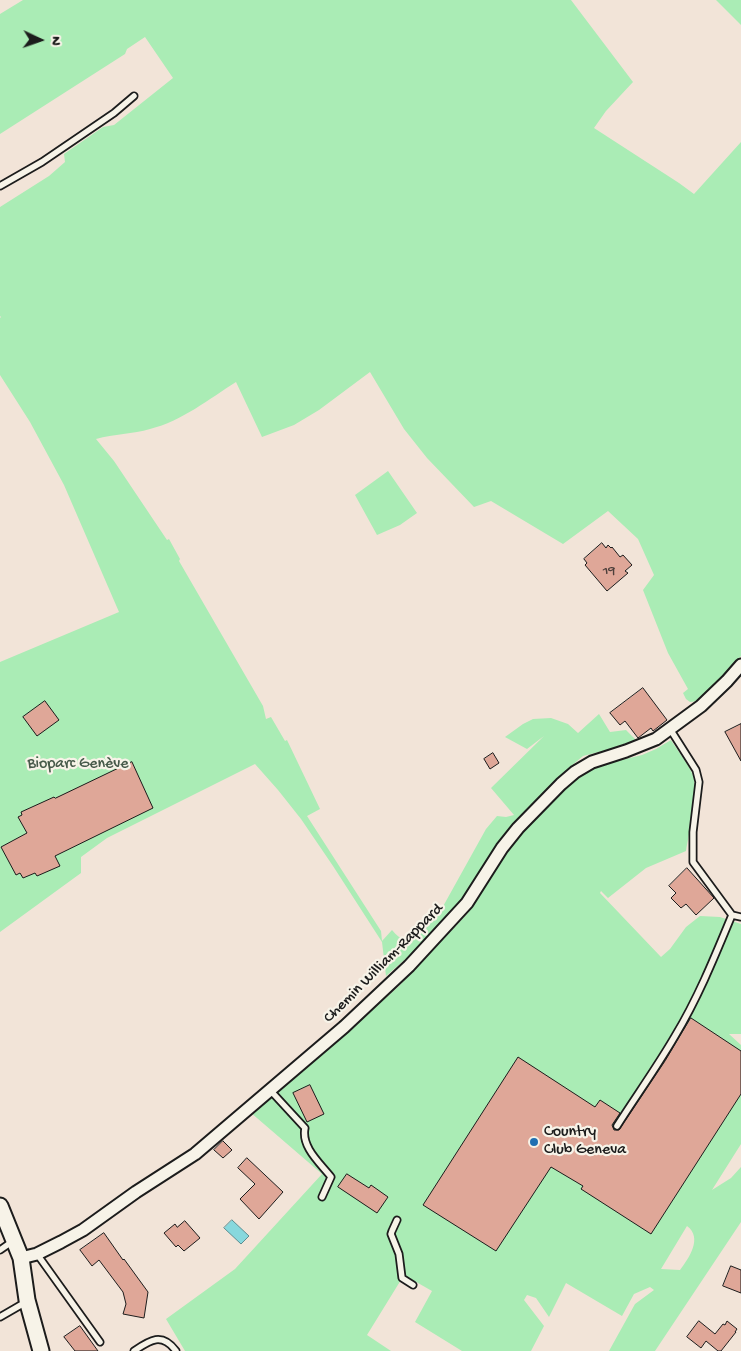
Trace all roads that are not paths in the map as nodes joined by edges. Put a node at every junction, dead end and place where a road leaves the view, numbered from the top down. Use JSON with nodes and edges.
{"nodes":[{"id":1,"x":134,"y":96,"type":"dead end"},
{"id":2,"x":0,"y":186,"type":"edge"},
{"id":3,"x":740,"y":668,"type":"edge"},
{"id":4,"x":670,"y":729,"type":"junction"},
{"id":5,"x":732,"y":915,"type":"junction"},
{"id":6,"x":741,"y":917,"type":"edge"},
{"id":7,"x":270,"y":1090,"type":"junction"},
{"id":8,"x":617,"y":1126,"type":"dead end"},
{"id":9,"x":322,"y":1197,"type":"dead end"},
{"id":10,"x":0,"y":1206,"type":"edge"},
{"id":11,"x":397,"y":1220,"type":"dead end"},
{"id":12,"x":14,"y":1240,"type":"junction"},
{"id":13,"x":0,"y":1250,"type":"edge"},
{"id":14,"x":37,"y":1254,"type":"junction"},
{"id":15,"x":21,"y":1258,"type":"junction"},
{"id":16,"x":413,"y":1285,"type":"dead end"},
{"id":17,"x":27,"y":1300,"type":"junction"},
{"id":18,"x":0,"y":1317,"type":"edge"},
{"id":19,"x":100,"y":1342,"type":"dead end"},
{"id":20,"x":41,"y":1351,"type":"edge"},
{"id":21,"x":134,"y":1351,"type":"edge"},
{"id":22,"x":176,"y":1351,"type":"edge"}],
"edges":[{"from":1,"to":2,"type":"lane"},
{"from":3,"to":4,"type":"street","name":"Chemin William-Rappard"},
{"from":4,"to":5,"type":"lane"},
{"from":4,"to":7,"type":"street","name":"Chemin William-Rappard"},
{"from":5,"to":6,"type":"lane"},
{"from":5,"to":8,"type":"lane"},
{"from":7,"to":9,"type":"lane"},
{"from":7,"to":14,"type":"street","name":"Chemin William-Rappard"},
{"from":10,"to":12,"type":"street"},
{"from":11,"to":16,"type":"lane"},
{"from":12,"to":13,"type":"lane"},
{"from":12,"to":15,"type":"street"},
{"from":14,"to":15,"type":"street","name":"Chemin William-Rappard"},
{"from":14,"to":19,"type":"lane"},
{"from":15,"to":17,"type":"street"},
{"from":17,"to":18,"type":"lane"},
{"from":17,"to":20,"type":"street"},
{"from":21,"to":22,"type":"lane"}]}
